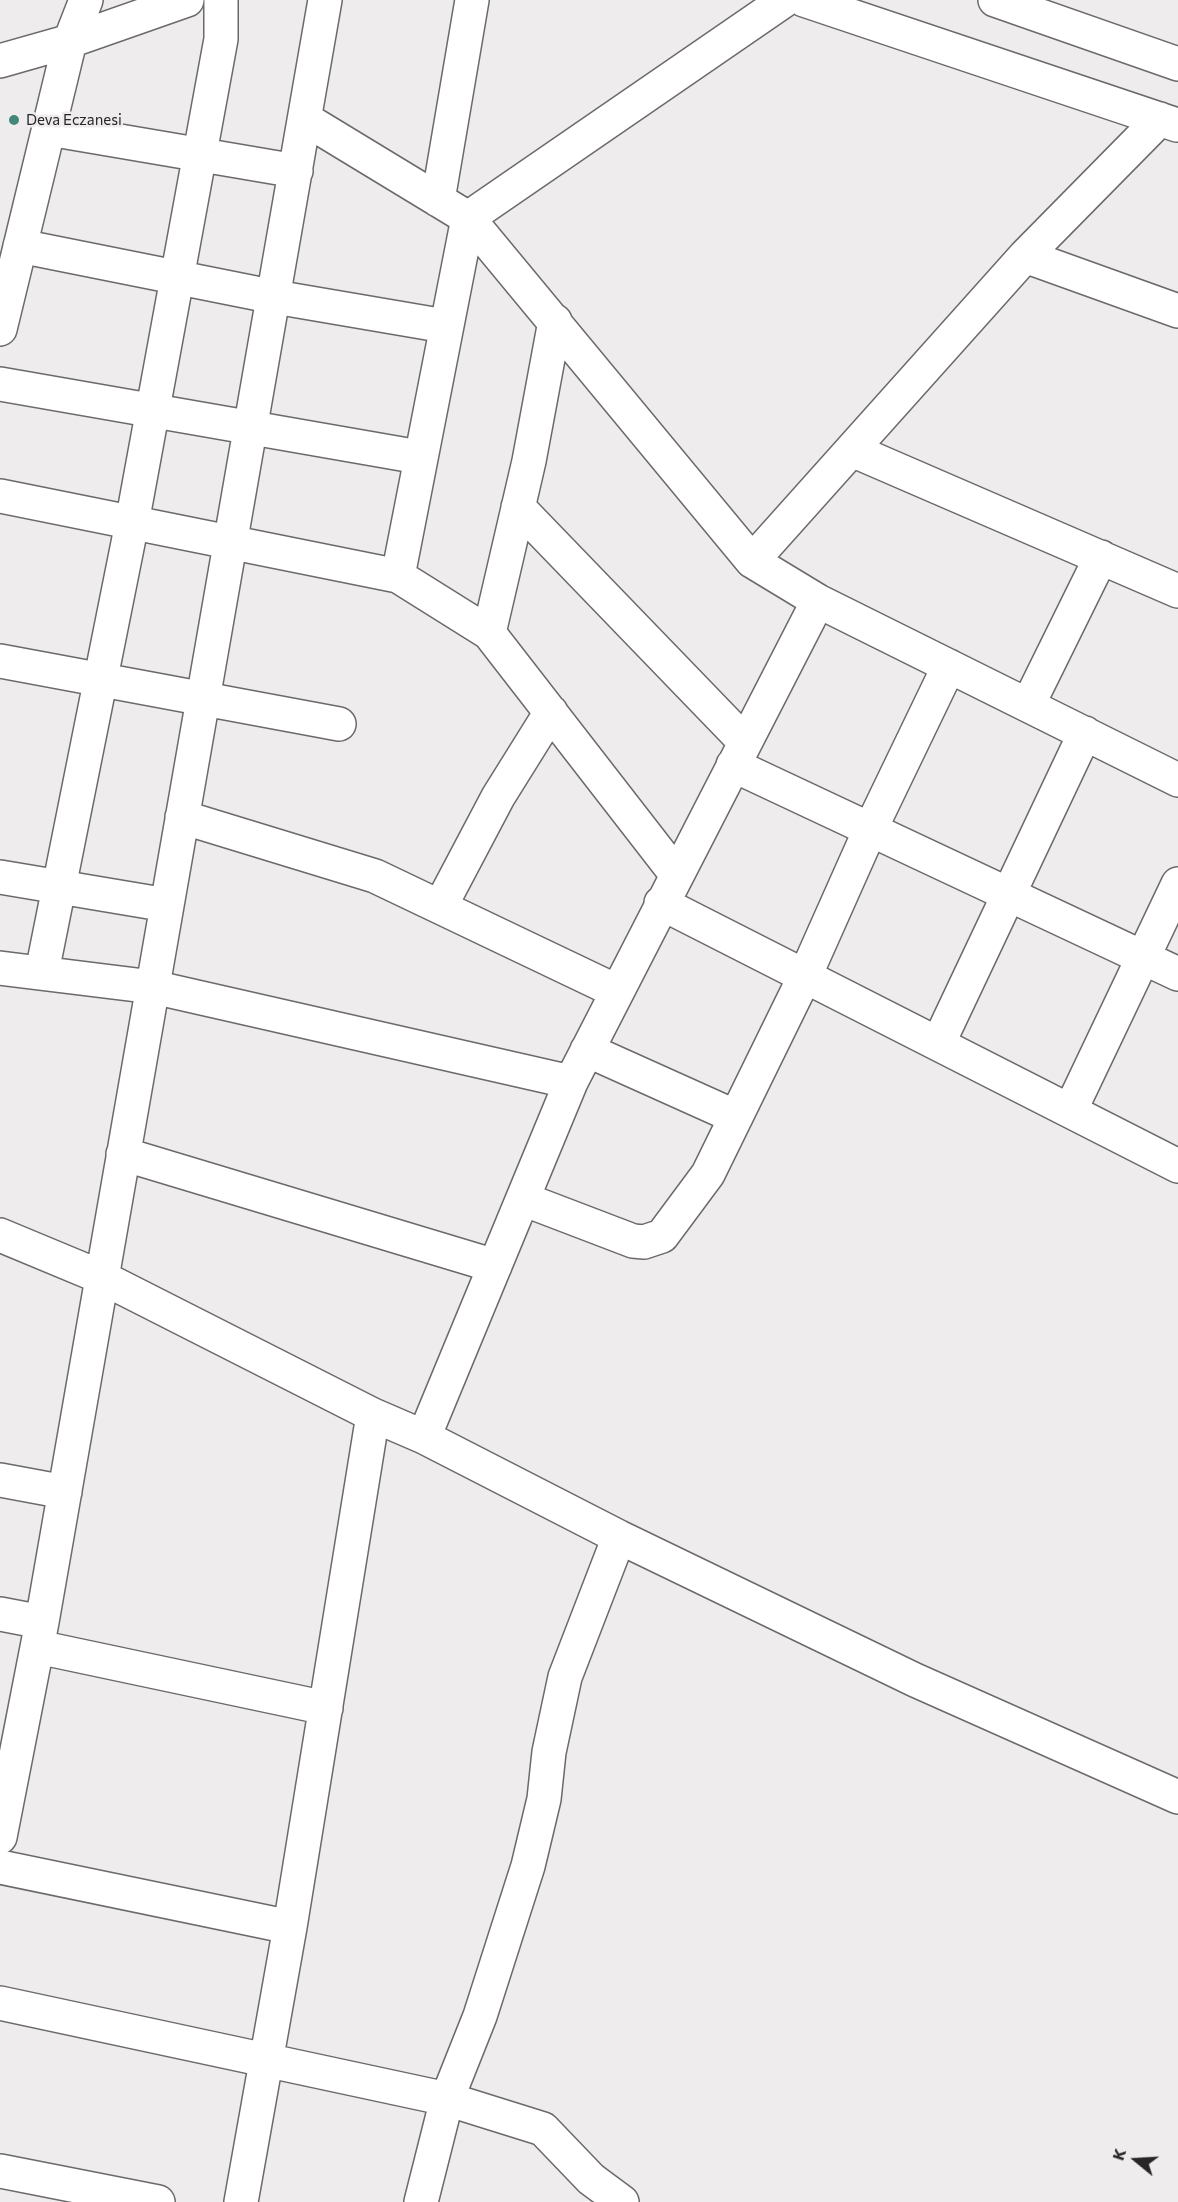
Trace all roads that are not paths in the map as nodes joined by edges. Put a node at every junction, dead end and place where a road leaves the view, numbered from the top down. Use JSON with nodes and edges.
{"nodes":[{"id":1,"x":86,"y":0,"type":"edge"},
{"id":2,"x":187,"y":0,"type":"edge"},
{"id":3,"x":221,"y":0,"type":"edge"},
{"id":4,"x":326,"y":0,"type":"edge"},
{"id":5,"x":472,"y":0,"type":"edge"},
{"id":6,"x":785,"y":0,"type":"edge"},
{"id":7,"x":804,"y":0,"type":"edge"},
{"id":8,"x":995,"y":0,"type":"edge"},
{"id":9,"x":70,"y":41,"type":"junction"},
{"id":10,"x":0,"y":61,"type":"edge"},
{"id":11,"x":1178,"y":64,"type":"edge"},
{"id":12,"x":305,"y":119,"type":"junction"},
{"id":13,"x":1169,"y":122,"type":"edge"},
{"id":14,"x":49,"y":129,"type":"junction"},
{"id":15,"x":199,"y":155,"type":"junction"},
{"id":16,"x":296,"y":171,"type":"junction"},
{"id":17,"x":438,"y":200,"type":"junction"},
{"id":18,"x":468,"y":218,"type":"junction"},
{"id":19,"x":20,"y":246,"type":"junction"},
{"id":20,"x":1025,"y":256,"type":"junction"},
{"id":21,"x":176,"y":278,"type":"junction"},
{"id":22,"x":275,"y":297,"type":"junction"},
{"id":23,"x":1178,"y":311,"type":"edge"},
{"id":24,"x":555,"y":321,"type":"junction"},
{"id":25,"x":445,"y":326,"type":"junction"},
{"id":26,"x":0,"y":329,"type":"edge"},
{"id":27,"x":0,"y":384,"type":"edge"},
{"id":28,"x":152,"y":412,"type":"junction"},
{"id":29,"x":252,"y":430,"type":"junction"},
{"id":30,"x":852,"y":450,"type":"junction"},
{"id":31,"x":419,"y":457,"type":"junction"},
{"id":32,"x":0,"y":496,"type":"edge"},
{"id":33,"x":518,"y":507,"type":"junction"},
{"id":34,"x":132,"y":523,"type":"junction"},
{"id":35,"x":231,"y":543,"type":"junction"},
{"id":36,"x":1101,"y":557,"type":"junction"},
{"id":37,"x":752,"y":561,"type":"junction"},
{"id":38,"x":398,"y":576,"type":"junction"},
{"id":39,"x":1178,"y":591,"type":"edge"},
{"id":40,"x":818,"y":601,"type":"junction"},
{"id":41,"x":489,"y":633,"type":"junction"},
{"id":42,"x":0,"y":661,"type":"edge"},
{"id":43,"x":949,"y":666,"type":"junction"},
{"id":44,"x":100,"y":679,"type":"junction"},
{"id":45,"x":203,"y":698,"type":"junction"},
{"id":46,"x":1028,"y":705,"type":"junction"},
{"id":47,"x":551,"y":712,"type":"junction"},
{"id":48,"x":339,"y":724,"type":"dead end"},
{"id":49,"x":1085,"y":734,"type":"junction"},
{"id":50,"x":739,"y":753,"type":"junction"},
{"id":51,"x":1178,"y":780,"type":"edge"},
{"id":52,"x":182,"y":817,"type":"junction"},
{"id":53,"x":870,"y":830,"type":"junction"},
{"id":54,"x":676,"y":874,"type":"junction"},
{"id":55,"x":0,"y":877,"type":"edge"},
{"id":56,"x":1178,"y":884,"type":"edge"},
{"id":57,"x":59,"y":887,"type":"junction"},
{"id":58,"x":1009,"y":894,"type":"junction"},
{"id":59,"x":661,"y":903,"type":"junction"},
{"id":60,"x":167,"y":905,"type":"junction"},
{"id":61,"x":440,"y":907,"type":"junction"},
{"id":62,"x":1143,"y":958,"type":"junction"},
{"id":63,"x":0,"y":968,"type":"edge"},
{"id":64,"x":42,"y":972,"type":"junction"},
{"id":65,"x":1178,"y":974,"type":"edge"},
{"id":66,"x":805,"y":976,"type":"junction"},
{"id":67,"x":153,"y":987,"type":"junction"},
{"id":68,"x":616,"y":991,"type":"junction"},
{"id":69,"x":938,"y":1044,"type":"junction"},
{"id":70,"x":587,"y":1050,"type":"junction"},
{"id":71,"x":571,"y":1082,"type":"junction"},
{"id":72,"x":1070,"y":1111,"type":"junction"},
{"id":73,"x":736,"y":1117,"type":"junction"},
{"id":74,"x":123,"y":1154,"type":"junction"},
{"id":75,"x":1178,"y":1166,"type":"edge"},
{"id":76,"x":523,"y":1199,"type":"junction"},
{"id":77,"x":0,"y":1235,"type":"edge"},
{"id":78,"x":495,"y":1266,"type":"junction"},
{"id":79,"x":101,"y":1277,"type":"junction"},
{"id":80,"x":373,"y":1415,"type":"junction"},
{"id":81,"x":424,"y":1437,"type":"junction"},
{"id":82,"x":0,"y":1480,"type":"edge"},
{"id":83,"x":65,"y":1492,"type":"junction"},
{"id":84,"x":619,"y":1537,"type":"junction"},
{"id":85,"x":0,"y":1614,"type":"edge"},
{"id":86,"x":40,"y":1635,"type":"junction"},
{"id":87,"x":326,"y":1708,"type":"junction"},
{"id":88,"x":9,"y":1750,"type":"edge"},
{"id":89,"x":1178,"y":1797,"type":"edge"},
{"id":90,"x":0,"y":1837,"type":"edge"},
{"id":91,"x":0,"y":1868,"type":"edge"},
{"id":92,"x":290,"y":1927,"type":"junction"},
{"id":93,"x":0,"y":2003,"type":"edge"},
{"id":94,"x":267,"y":2059,"type":"junction"},
{"id":95,"x":447,"y":2099,"type":"junction"},
{"id":96,"x":0,"y":2171,"type":"edge"},
{"id":97,"x":158,"y":2202,"type":"edge"},
{"id":98,"x":241,"y":2202,"type":"edge"},
{"id":99,"x":421,"y":2202,"type":"edge"},
{"id":100,"x":622,"y":2202,"type":"edge"}],
"edges":[{"from":1,"to":9,"type":"street"},
{"from":2,"to":9,"type":"street"},
{"from":3,"to":15,"type":"street"},
{"from":4,"to":12,"type":"street"},
{"from":5,"to":17,"type":"street"},
{"from":6,"to":18,"type":"street"},
{"from":7,"to":13,"type":"street"},
{"from":8,"to":11,"type":"street"},
{"from":9,"to":10,"type":"street"},
{"from":9,"to":14,"type":"street"},
{"from":12,"to":16,"type":"street"},
{"from":12,"to":17,"type":"street"},
{"from":13,"to":20,"type":"street"},
{"from":14,"to":15,"type":"street"},
{"from":14,"to":19,"type":"street"},
{"from":15,"to":16,"type":"street"},
{"from":15,"to":21,"type":"street"},
{"from":16,"to":22,"type":"street"},
{"from":17,"to":18,"type":"street"},
{"from":18,"to":24,"type":"street"},
{"from":18,"to":25,"type":"street"},
{"from":19,"to":21,"type":"street"},
{"from":19,"to":26,"type":"street"},
{"from":20,"to":23,"type":"street"},
{"from":20,"to":30,"type":"street"},
{"from":21,"to":22,"type":"street"},
{"from":21,"to":28,"type":"street"},
{"from":22,"to":25,"type":"street"},
{"from":22,"to":29,"type":"street"},
{"from":24,"to":33,"type":"street"},
{"from":24,"to":37,"type":"street"},
{"from":25,"to":31,"type":"street"},
{"from":27,"to":28,"type":"street"},
{"from":28,"to":29,"type":"street"},
{"from":28,"to":34,"type":"street"},
{"from":29,"to":31,"type":"street"},
{"from":29,"to":35,"type":"street"},
{"from":30,"to":36,"type":"street"},
{"from":30,"to":37,"type":"street"},
{"from":31,"to":38,"type":"street"},
{"from":32,"to":34,"type":"street"},
{"from":33,"to":41,"type":"street"},
{"from":33,"to":50,"type":"street"},
{"from":34,"to":35,"type":"street"},
{"from":34,"to":44,"type":"street"},
{"from":35,"to":38,"type":"street"},
{"from":35,"to":45,"type":"street"},
{"from":36,"to":39,"type":"street"},
{"from":36,"to":46,"type":"street"},
{"from":37,"to":40,"type":"street"},
{"from":38,"to":41,"type":"street"},
{"from":40,"to":43,"type":"street"},
{"from":40,"to":50,"type":"street"},
{"from":41,"to":47,"type":"street"},
{"from":42,"to":44,"type":"street"},
{"from":43,"to":46,"type":"street"},
{"from":43,"to":53,"type":"street"},
{"from":44,"to":45,"type":"street"},
{"from":44,"to":57,"type":"street"},
{"from":45,"to":48,"type":"street"},
{"from":45,"to":52,"type":"street"},
{"from":46,"to":49,"type":"street"},
{"from":47,"to":54,"type":"street"},
{"from":47,"to":61,"type":"street"},
{"from":49,"to":51,"type":"street"},
{"from":49,"to":58,"type":"street"},
{"from":50,"to":53,"type":"street"},
{"from":50,"to":54,"type":"street"},
{"from":52,"to":60,"type":"street"},
{"from":52,"to":61,"type":"street"},
{"from":53,"to":58,"type":"street"},
{"from":53,"to":66,"type":"street"},
{"from":54,"to":59,"type":"street"},
{"from":55,"to":57,"type":"street"},
{"from":56,"to":62,"type":"street"},
{"from":57,"to":60,"type":"street"},
{"from":57,"to":64,"type":"street"},
{"from":58,"to":62,"type":"street"},
{"from":58,"to":69,"type":"street"},
{"from":59,"to":66,"type":"street"},
{"from":59,"to":68,"type":"street"},
{"from":60,"to":67,"type":"street"},
{"from":61,"to":68,"type":"street"},
{"from":62,"to":65,"type":"street"},
{"from":62,"to":72,"type":"street"},
{"from":63,"to":64,"type":"street"},
{"from":64,"to":67,"type":"street"},
{"from":66,"to":69,"type":"street"},
{"from":66,"to":73,"type":"street"},
{"from":67,"to":71,"type":"street"},
{"from":67,"to":74,"type":"street"},
{"from":68,"to":70,"type":"street"},
{"from":69,"to":72,"type":"street"},
{"from":70,"to":71,"type":"street"},
{"from":70,"to":73,"type":"street"},
{"from":71,"to":76,"type":"street"},
{"from":72,"to":75,"type":"street"},
{"from":73,"to":76,"type":"street"},
{"from":74,"to":78,"type":"street"},
{"from":74,"to":79,"type":"street"},
{"from":76,"to":78,"type":"street"},
{"from":77,"to":79,"type":"street"},
{"from":78,"to":81,"type":"street"},
{"from":79,"to":80,"type":"street"},
{"from":79,"to":83,"type":"street"},
{"from":80,"to":81,"type":"street"},
{"from":80,"to":87,"type":"street"},
{"from":81,"to":84,"type":"street"},
{"from":82,"to":83,"type":"street"},
{"from":83,"to":86,"type":"street"},
{"from":84,"to":89,"type":"street"},
{"from":84,"to":95,"type":"street"},
{"from":85,"to":86,"type":"street"},
{"from":86,"to":87,"type":"street"},
{"from":86,"to":88,"type":"street"},
{"from":87,"to":92,"type":"street"},
{"from":88,"to":90,"type":"street"},
{"from":91,"to":92,"type":"street"},
{"from":92,"to":94,"type":"street"},
{"from":93,"to":94,"type":"street"},
{"from":94,"to":95,"type":"street"},
{"from":94,"to":98,"type":"street"},
{"from":95,"to":99,"type":"street"},
{"from":95,"to":100,"type":"street"},
{"from":96,"to":97,"type":"street"}]}
